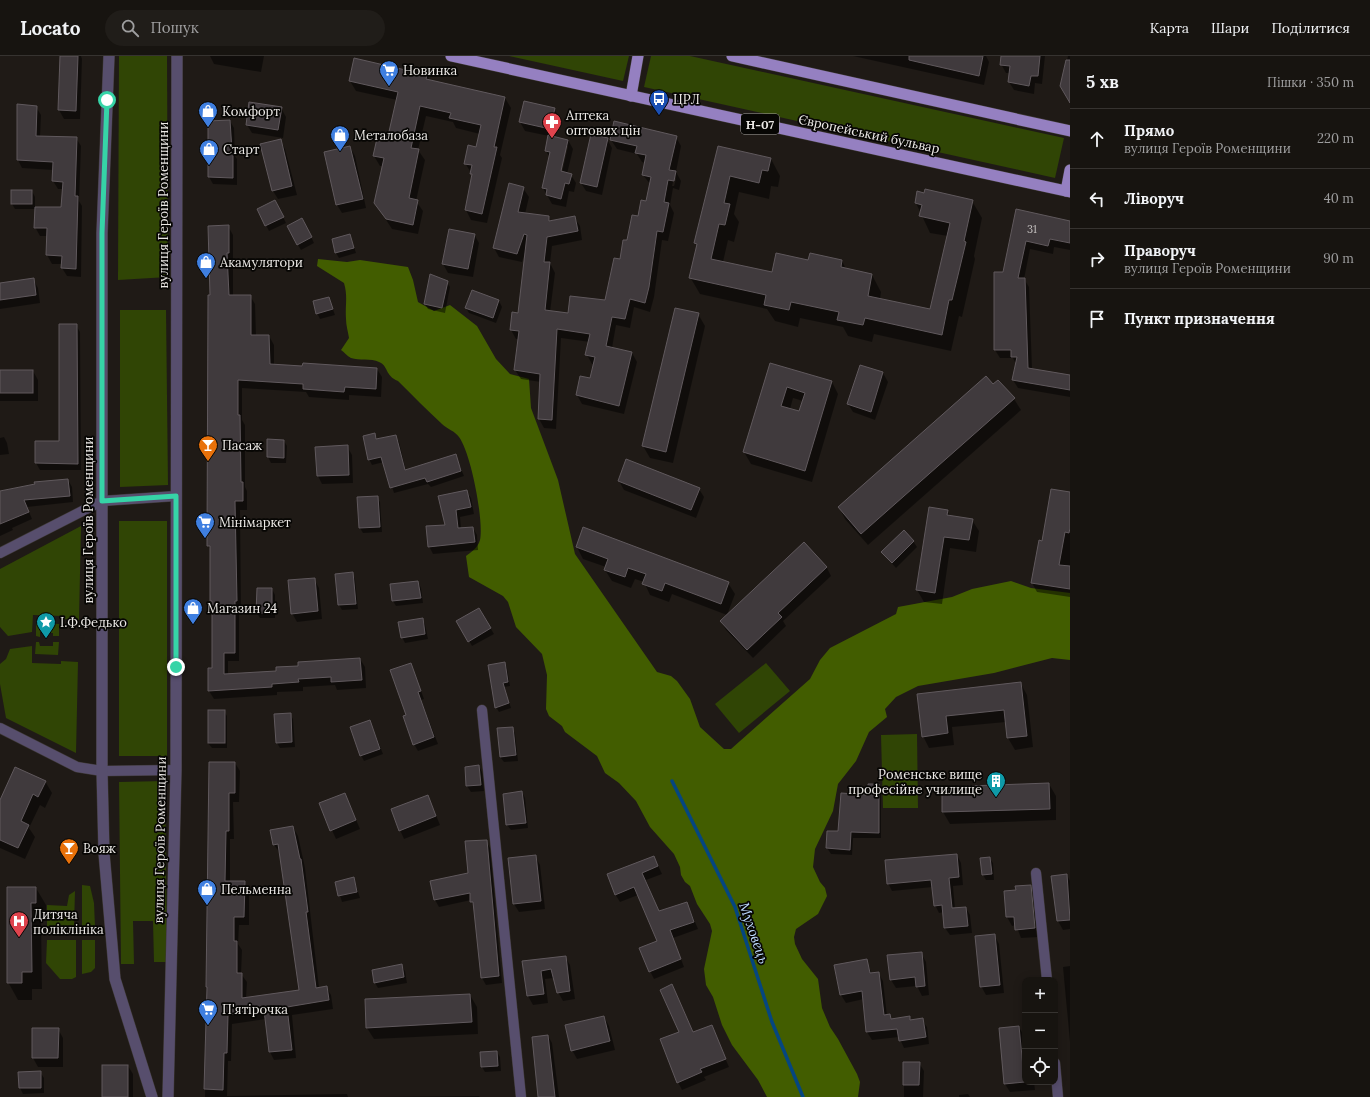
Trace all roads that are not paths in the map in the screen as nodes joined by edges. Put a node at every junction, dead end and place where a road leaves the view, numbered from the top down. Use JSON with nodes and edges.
{"nodes":[{"id":1,"x":109,"y":56,"type":"edge"},
{"id":2,"x":177,"y":56,"type":"edge"},
{"id":3,"x":451,"y":56,"type":"edge"},
{"id":4,"x":638,"y":56,"type":"edge"},
{"id":5,"x":732,"y":56,"type":"edge"},
{"id":6,"x":630,"y":96,"type":"junction"},
{"id":7,"x":1070,"y":131,"type":"edge"},
{"id":8,"x":1070,"y":170,"type":"edge"},
{"id":9,"x":1068,"y":192,"type":"edge"},
{"id":10,"x":176,"y":496,"type":"junction"},
{"id":11,"x":102,"y":501,"type":"junction"},
{"id":12,"x":0,"y":553,"type":"edge"},
{"id":13,"x":482,"y":710,"type":"dead end"},
{"id":14,"x":0,"y":728,"type":"edge"},
{"id":15,"x":176,"y":770,"type":"junction"},
{"id":16,"x":102,"y":771,"type":"junction"},
{"id":17,"x":1036,"y":873,"type":"dead end"},
{"id":18,"x":1047,"y":977,"type":"edge"},
{"id":19,"x":1057,"y":1085,"type":"edge"},
{"id":20,"x":152,"y":1097,"type":"edge"},
{"id":21,"x":168,"y":1097,"type":"edge"},
{"id":22,"x":521,"y":1097,"type":"edge"},
{"id":23,"x":1058,"y":1097,"type":"edge"}],
"edges":[{"from":1,"to":11,"type":"street","name":"вулиця Героїв Роменщини"},
{"from":2,"to":10,"type":"street","name":"вулиця Героїв Роменщини"},
{"from":3,"to":6,"type":"main road","name":"Європейський бульвар","number":"Н-07"},
{"from":4,"to":6,"type":"main road"},
{"from":5,"to":7,"type":"main road"},
{"from":6,"to":9,"type":"main road","name":"Європейський бульвар","number":"Н-07"},
{"from":8,"to":9,"type":"main road"},
{"from":10,"to":11,"type":"street"},
{"from":10,"to":15,"type":"street","name":"вулиця Героїв Роменщини"},
{"from":11,"to":12,"type":"street"},
{"from":11,"to":16,"type":"street","name":"вулиця Героїв Роменщини"},
{"from":13,"to":22,"type":"street"},
{"from":14,"to":16,"type":"street"},
{"from":15,"to":16,"type":"street"},
{"from":15,"to":21,"type":"street","name":"вулиця Героїв Роменщини"},
{"from":16,"to":20,"type":"street","name":"вулиця Героїв Роменщини"},
{"from":17,"to":18,"type":"street"},
{"from":19,"to":23,"type":"street"}]}
